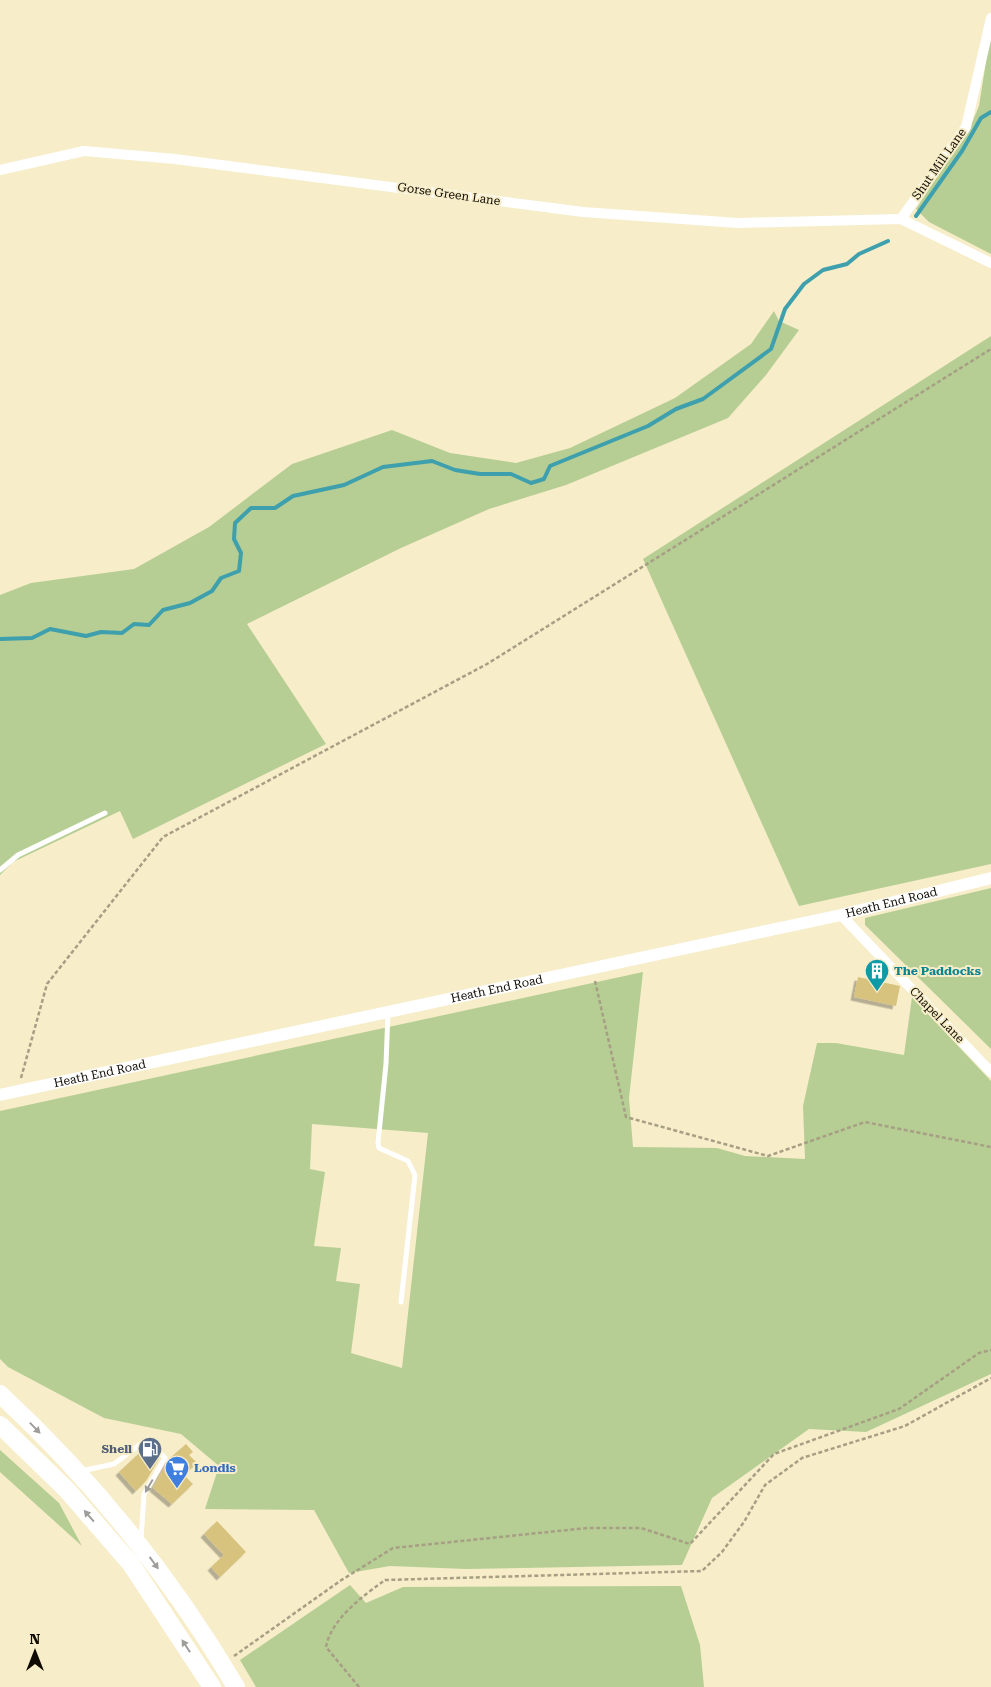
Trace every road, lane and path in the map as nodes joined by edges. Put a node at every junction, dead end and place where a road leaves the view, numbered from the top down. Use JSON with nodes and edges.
{"nodes":[{"id":1,"x":991,"y":18,"type":"edge"},
{"id":2,"x":0,"y":170,"type":"edge"},
{"id":3,"x":901,"y":219,"type":"junction"},
{"id":4,"x":991,"y":263,"type":"edge"},
{"id":5,"x":991,"y":350,"type":"edge"},
{"id":6,"x":105,"y":813,"type":"dead end"},
{"id":7,"x":0,"y":870,"type":"edge"},
{"id":8,"x":991,"y":878,"type":"edge"},
{"id":9,"x":841,"y":915,"type":"junction"},
{"id":10,"x":593,"y":969,"type":"junction"},
{"id":11,"x":388,"y":1011,"type":"junction"},
{"id":12,"x":991,"y":1072,"type":"edge"},
{"id":13,"x":17,"y":1091,"type":"junction"},
{"id":14,"x":0,"y":1095,"type":"edge"},
{"id":15,"x":991,"y":1147,"type":"edge"},
{"id":16,"x":401,"y":1302,"type":"dead end"},
{"id":17,"x":991,"y":1350,"type":"edge"},
{"id":18,"x":991,"y":1378,"type":"edge"},
{"id":19,"x":0,"y":1394,"type":"edge"},
{"id":20,"x":0,"y":1425,"type":"edge"},
{"id":21,"x":78,"y":1472,"type":"junction"},
{"id":22,"x":140,"y":1543,"type":"junction"},
{"id":23,"x":222,"y":1665,"type":"junction"},
{"id":24,"x":212,"y":1687,"type":"edge"},
{"id":25,"x":236,"y":1687,"type":"edge"},
{"id":26,"x":359,"y":1687,"type":"edge"}],
"edges":[{"from":1,"to":3,"type":"street","name":"Shut Mill Lane"},
{"from":2,"to":3,"type":"street","name":"Gorse Green Lane"},
{"from":3,"to":4,"type":"street"},
{"from":5,"to":13,"type":"path"},
{"from":6,"to":7,"type":"lane"},
{"from":8,"to":9,"type":"street","name":"Heath End Road"},
{"from":9,"to":10,"type":"street","name":"Heath End Road"},
{"from":9,"to":12,"type":"street","name":"Chapel Lane"},
{"from":10,"to":11,"type":"street","name":"Heath End Road"},
{"from":10,"to":15,"type":"path"},
{"from":11,"to":13,"type":"street","name":"Heath End Road"},
{"from":11,"to":16,"type":"lane"},
{"from":13,"to":14,"type":"street","name":"Heath End Road"},
{"from":17,"to":23,"type":"path"},
{"from":18,"to":26,"type":"path"},
{"from":19,"to":21,"type":"highway","one_way":true},
{"from":24,"to":20,"type":"highway","one_way":true},
{"from":21,"to":22,"type":"highway"},
{"from":21,"to":22,"type":"lane","one_way":true},
{"from":22,"to":23,"type":"highway","one_way":true},
{"from":23,"to":25,"type":"highway"}]}
